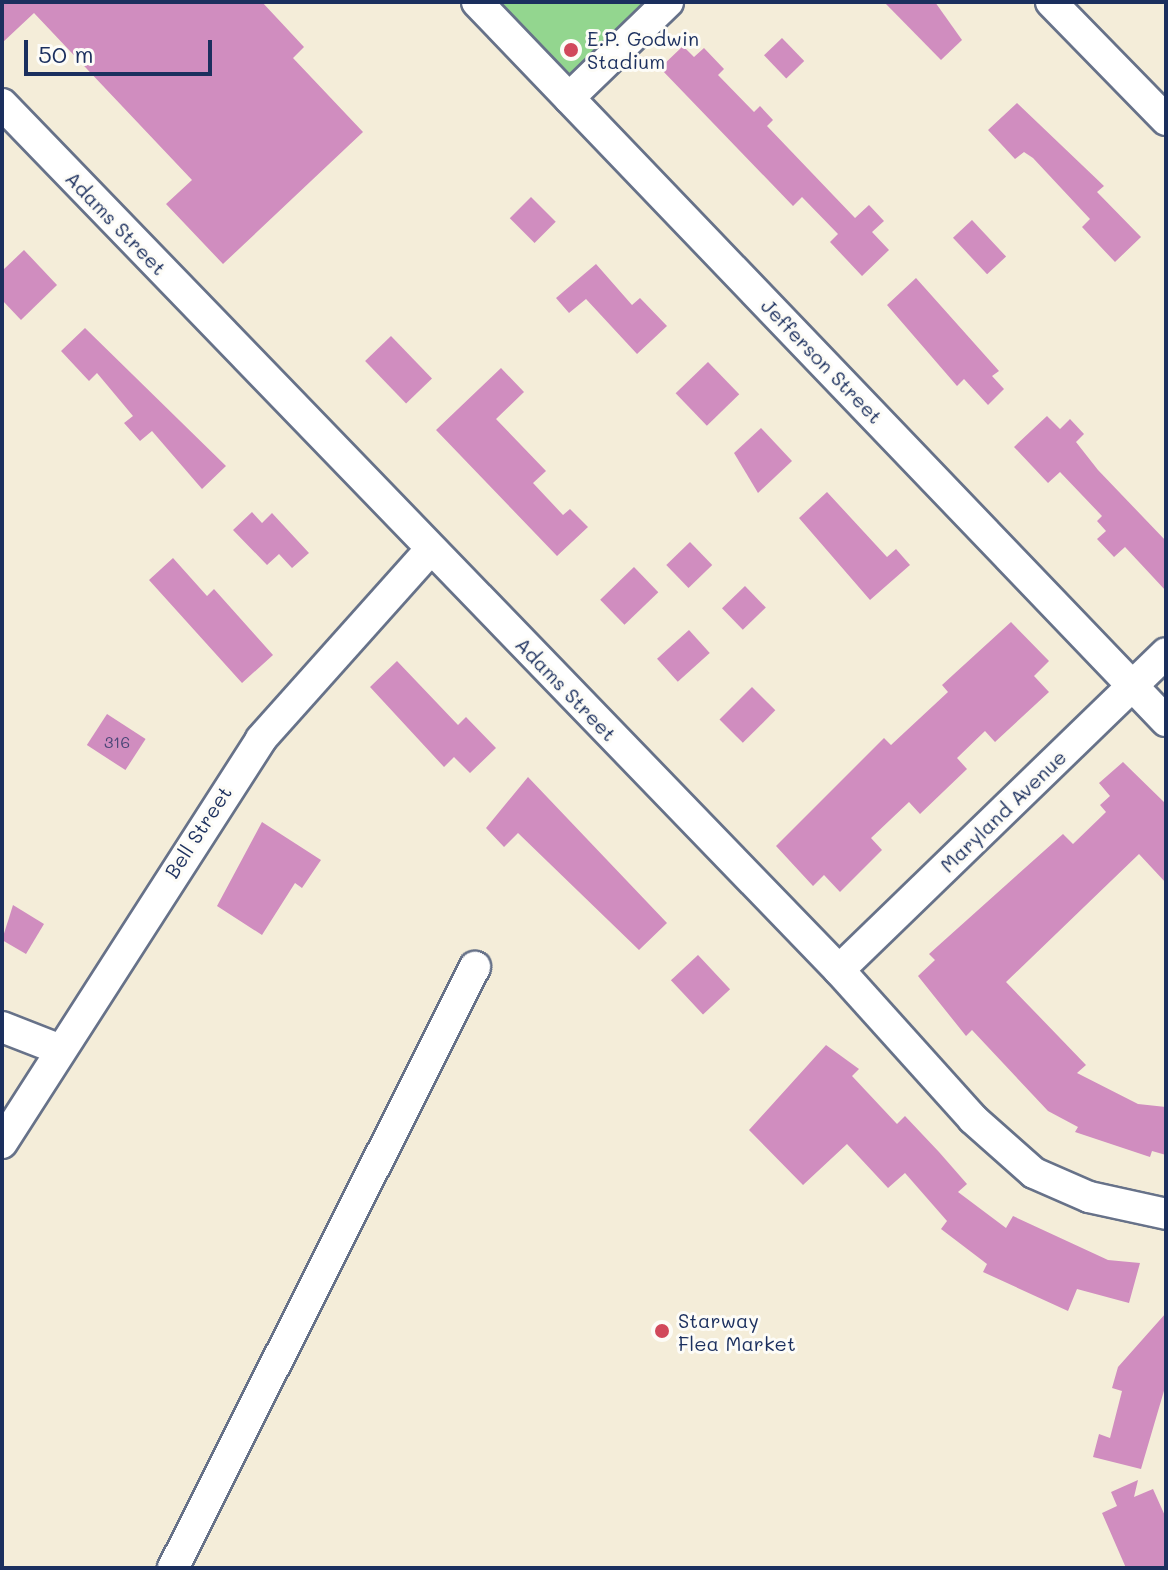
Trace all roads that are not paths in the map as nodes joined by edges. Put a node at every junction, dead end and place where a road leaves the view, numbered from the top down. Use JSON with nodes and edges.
{"nodes":[{"id":1,"x":477,"y":2,"type":"edge"},
{"id":2,"x":668,"y":2,"type":"edge"},
{"id":3,"x":1051,"y":2,"type":"edge"},
{"id":4,"x":569,"y":98,"type":"junction"},
{"id":5,"x":2,"y":104,"type":"edge"},
{"id":6,"x":1166,"y":120,"type":"edge"},
{"id":7,"x":431,"y":549,"type":"junction"},
{"id":8,"x":1166,"y":653,"type":"edge"},
{"id":9,"x":1132,"y":686,"type":"junction"},
{"id":10,"x":1166,"y":721,"type":"edge"},
{"id":11,"x":475,"y":967,"type":"dead end"},
{"id":12,"x":839,"y":970,"type":"junction"},
{"id":13,"x":2,"y":1027,"type":"edge"},
{"id":14,"x":61,"y":1050,"type":"junction"},
{"id":15,"x":2,"y":1143,"type":"edge"},
{"id":16,"x":1166,"y":1214,"type":"edge"},
{"id":17,"x":173,"y":1568,"type":"edge"}],
"edges":[{"from":1,"to":4,"type":"street","name":"Jefferson Street"},
{"from":2,"to":4,"type":"street"},
{"from":3,"to":6,"type":"street"},
{"from":4,"to":9,"type":"street","name":"Jefferson Street"},
{"from":5,"to":7,"type":"street","name":"Adams Street"},
{"from":7,"to":12,"type":"street","name":"Adams Street"},
{"from":7,"to":14,"type":"street","name":"Bell Street"},
{"from":8,"to":9,"type":"street","name":"Maryland Avenue"},
{"from":9,"to":10,"type":"street","name":"Jefferson Street"},
{"from":9,"to":12,"type":"street","name":"Maryland Avenue"},
{"from":11,"to":17,"type":"street"},
{"from":12,"to":16,"type":"street","name":"Adams Street"},
{"from":13,"to":14,"type":"street"},
{"from":14,"to":15,"type":"street","name":"Bell Street"}]}
